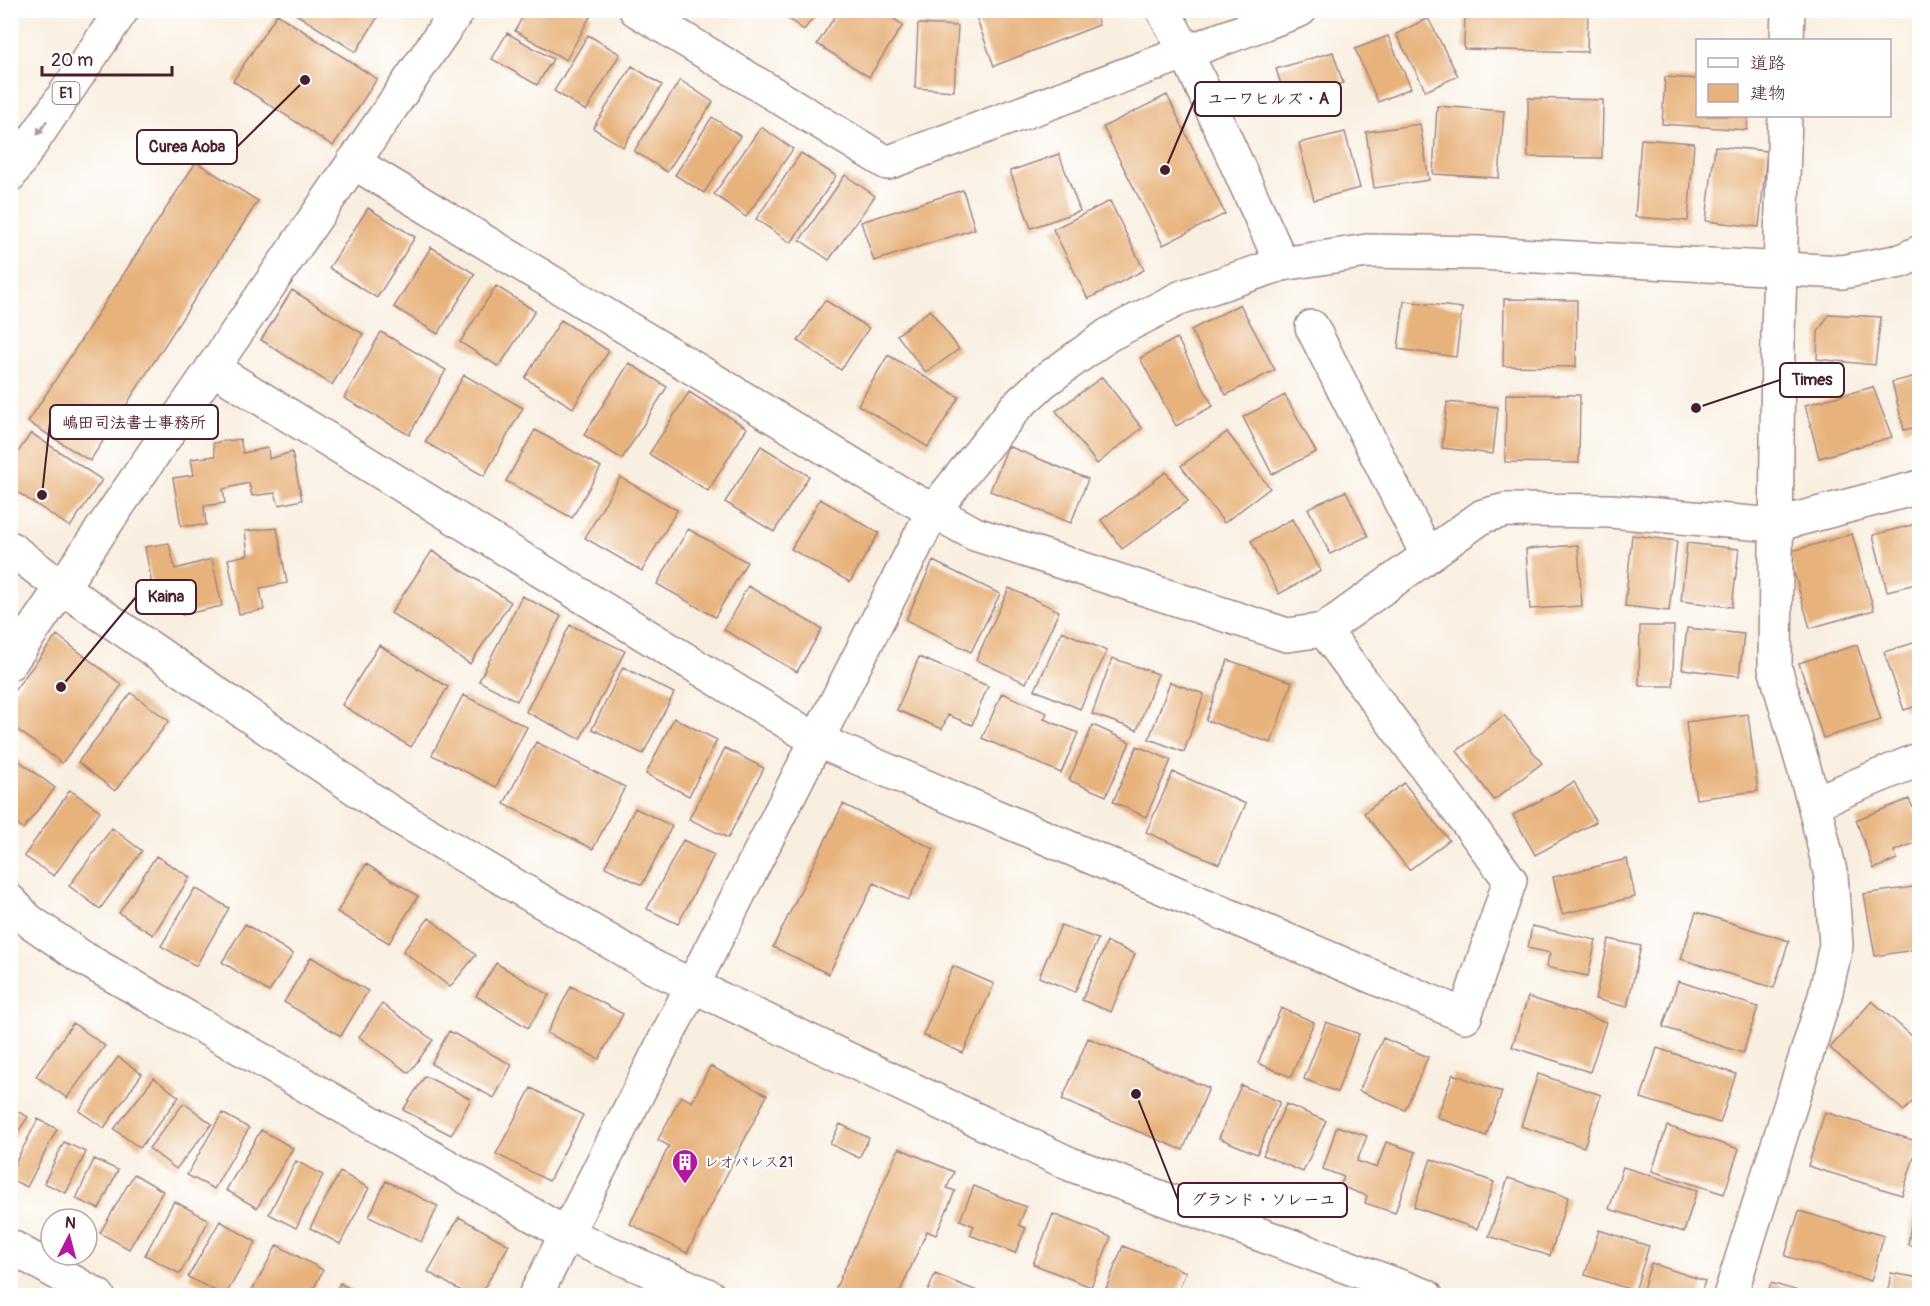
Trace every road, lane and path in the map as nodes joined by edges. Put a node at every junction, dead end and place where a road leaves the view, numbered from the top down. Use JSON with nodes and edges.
{"nodes":[{"id":1,"x":122,"y":10,"type":"edge"},
{"id":2,"x":458,"y":10,"type":"edge"},
{"id":3,"x":636,"y":10,"type":"edge"},
{"id":4,"x":1163,"y":10,"type":"edge"},
{"id":5,"x":1300,"y":10,"type":"edge"},
{"id":6,"x":1788,"y":10,"type":"edge"},
{"id":7,"x":1787,"y":39,"type":"edge"},
{"id":8,"x":1186,"y":54,"type":"junction"},
{"id":9,"x":1785,"y":117,"type":"edge"},
{"id":10,"x":353,"y":162,"type":"junction"},
{"id":11,"x":10,"y":175,"type":"edge"},
{"id":12,"x":1920,"y":252,"type":"edge"},
{"id":13,"x":1282,"y":264,"type":"junction"},
{"id":14,"x":1779,"y":270,"type":"junction"},
{"id":15,"x":1312,"y":327,"type":"dead end"},
{"id":16,"x":212,"y":368,"type":"junction"},
{"id":17,"x":1920,"y":487,"type":"edge"},
{"id":18,"x":933,"y":511,"type":"junction"},
{"id":19,"x":1775,"y":525,"type":"junction"},
{"id":20,"x":10,"y":548,"type":"edge"},
{"id":21,"x":1427,"y":554,"type":"junction"},
{"id":22,"x":61,"y":587,"type":"junction"},
{"id":23,"x":1324,"y":630,"type":"junction"},
{"id":24,"x":10,"y":663,"type":"edge"},
{"id":25,"x":816,"y":740,"type":"junction"},
{"id":26,"x":1920,"y":759,"type":"edge"},
{"id":27,"x":1814,"y":803,"type":"junction"},
{"id":28,"x":10,"y":901,"type":"edge"},
{"id":29,"x":690,"y":986,"type":"junction"},
{"id":30,"x":566,"y":1234,"type":"junction"},
{"id":31,"x":10,"y":1246,"type":"edge"},
{"id":32,"x":98,"y":1296,"type":"edge"},
{"id":33,"x":535,"y":1296,"type":"edge"},
{"id":34,"x":709,"y":1296,"type":"edge"},
{"id":35,"x":1426,"y":1296,"type":"edge"},
{"id":36,"x":1730,"y":1296,"type":"edge"}],
"edges":[{"from":1,"to":11,"type":"main road","number":"E1","one_way":true},
{"from":2,"to":10,"type":"main road"},
{"from":3,"to":8,"type":"main road"},
{"from":4,"to":8,"type":"main road"},
{"from":5,"to":8,"type":"main road"},
{"from":6,"to":7,"type":"main road"},
{"from":8,"to":13,"type":"main road"},
{"from":9,"to":14,"type":"main road"},
{"from":10,"to":16,"type":"main road"},
{"from":10,"to":18,"type":"main road"},
{"from":12,"to":14,"type":"main road"},
{"from":13,"to":14,"type":"main road"},
{"from":13,"to":18,"type":"main road"},
{"from":14,"to":19,"type":"main road"},
{"from":15,"to":21,"type":"main road"},
{"from":16,"to":22,"type":"main road"},
{"from":16,"to":25,"type":"main road"},
{"from":17,"to":19,"type":"main road"},
{"from":18,"to":23,"type":"main road"},
{"from":18,"to":25,"type":"main road"},
{"from":19,"to":21,"type":"main road"},
{"from":19,"to":27,"type":"main road"},
{"from":20,"to":22,"type":"main road"},
{"from":21,"to":23,"type":"main road"},
{"from":22,"to":24,"type":"main road"},
{"from":22,"to":29,"type":"main road"},
{"from":23,"to":25,"type":"main road"},
{"from":25,"to":29,"type":"main road"},
{"from":26,"to":27,"type":"main road"},
{"from":27,"to":36,"type":"main road"},
{"from":28,"to":30,"type":"main road"},
{"from":29,"to":30,"type":"main road"},
{"from":29,"to":35,"type":"main road"},
{"from":30,"to":33,"type":"main road"},
{"from":30,"to":34,"type":"main road"},
{"from":31,"to":32,"type":"main road"}]}
